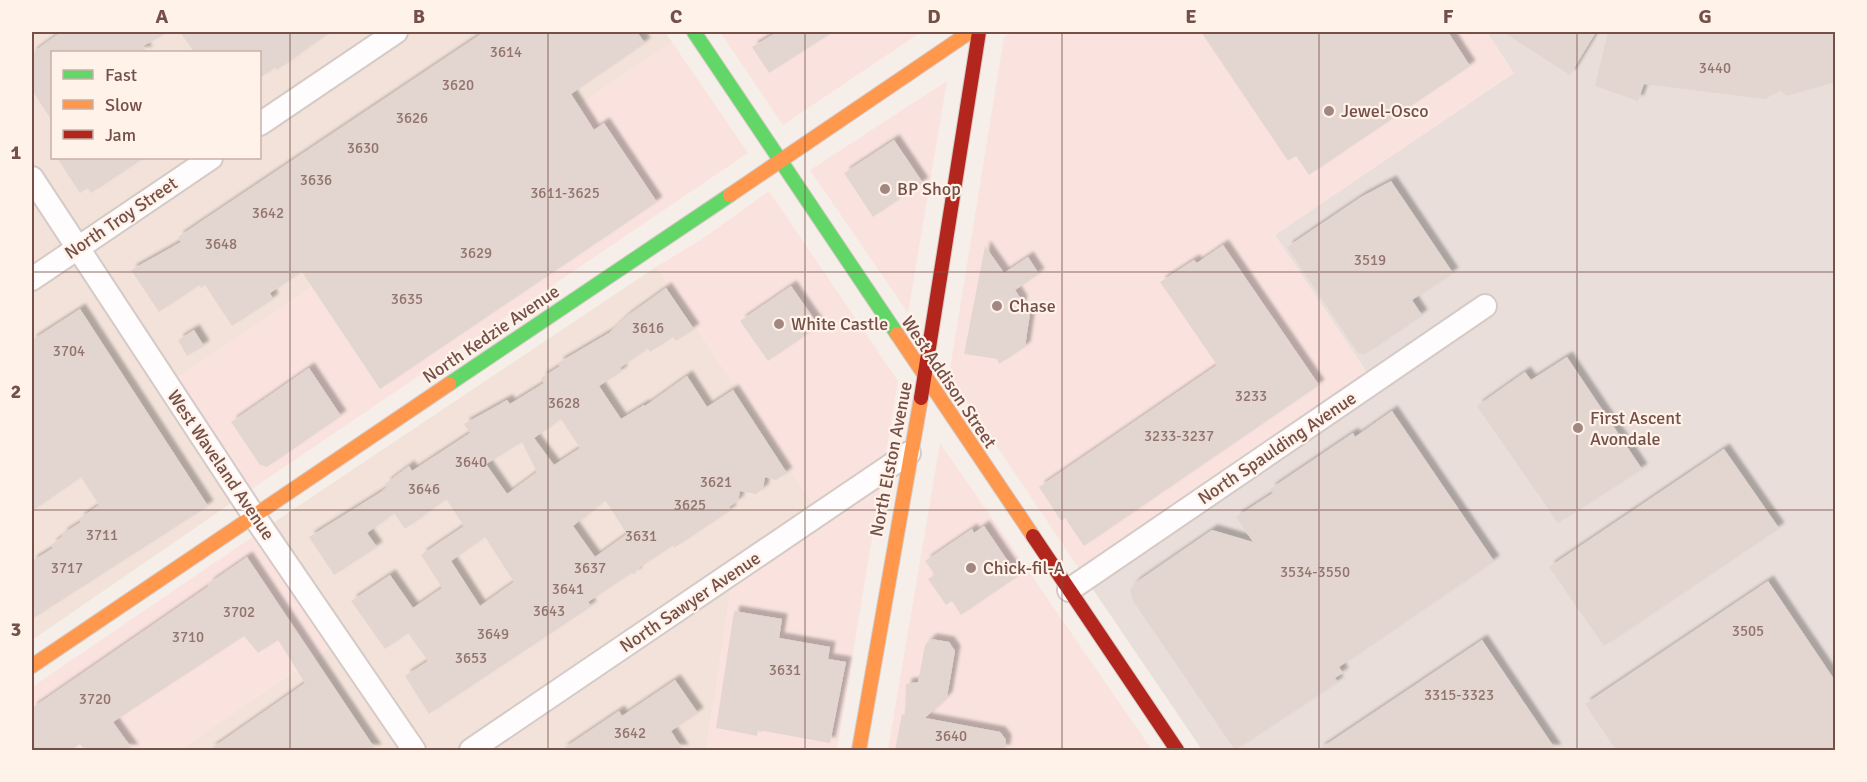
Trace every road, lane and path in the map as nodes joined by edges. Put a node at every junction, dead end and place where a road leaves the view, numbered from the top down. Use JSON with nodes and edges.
{"nodes":[{"id":1,"x":396,"y":32,"type":"edge"},
{"id":2,"x":694,"y":32,"type":"edge"},
{"id":3,"x":970,"y":32,"type":"edge"},
{"id":4,"x":979,"y":32,"type":"edge"},
{"id":5,"x":261,"y":123,"type":"edge"},
{"id":6,"x":210,"y":159,"type":"edge"},
{"id":7,"x":780,"y":160,"type":"junction"},
{"id":8,"x":32,"y":178,"type":"edge"},
{"id":9,"x":77,"y":248,"type":"junction"},
{"id":10,"x":32,"y":279,"type":"edge"},
{"id":11,"x":1485,"y":306,"type":"dead end"},
{"id":12,"x":925,"y":378,"type":"junction"},
{"id":13,"x":909,"y":453,"type":"junction"},
{"id":14,"x":254,"y":516,"type":"junction"},
{"id":15,"x":1069,"y":590,"type":"junction"},
{"id":16,"x":32,"y":666,"type":"edge"},
{"id":17,"x":414,"y":750,"type":"edge"},
{"id":18,"x":471,"y":750,"type":"edge"},
{"id":19,"x":859,"y":750,"type":"edge"},
{"id":20,"x":1178,"y":750,"type":"edge"}],
"edges":[{"from":1,"to":5,"type":"street"},
{"from":2,"to":7,"type":"main road","name":"West Addison Street"},
{"from":3,"to":7,"type":"main road","name":"North Kedzie Avenue"},
{"from":4,"to":12,"type":"main road","name":"North Elston Avenue"},
{"from":6,"to":9,"type":"street","name":"North Troy Street"},
{"from":7,"to":12,"type":"main road","name":"West Addison Street"},
{"from":7,"to":14,"type":"main road","name":"North Kedzie Avenue"},
{"from":8,"to":9,"type":"street","name":"West Waveland Avenue"},
{"from":9,"to":10,"type":"street","name":"North Troy Street"},
{"from":9,"to":14,"type":"street","name":"West Waveland Avenue"},
{"from":11,"to":15,"type":"street","name":"North Spaulding Avenue"},
{"from":12,"to":13,"type":"main road","name":"North Elston Avenue"},
{"from":12,"to":15,"type":"main road","name":"West Addison Street"},
{"from":13,"to":18,"type":"street","name":"North Sawyer Avenue"},
{"from":13,"to":19,"type":"main road","name":"North Elston Avenue"},
{"from":14,"to":16,"type":"main road","name":"North Kedzie Avenue"},
{"from":14,"to":17,"type":"street","name":"West Waveland Avenue"},
{"from":15,"to":20,"type":"main road","name":"West Addison Street"}]}
